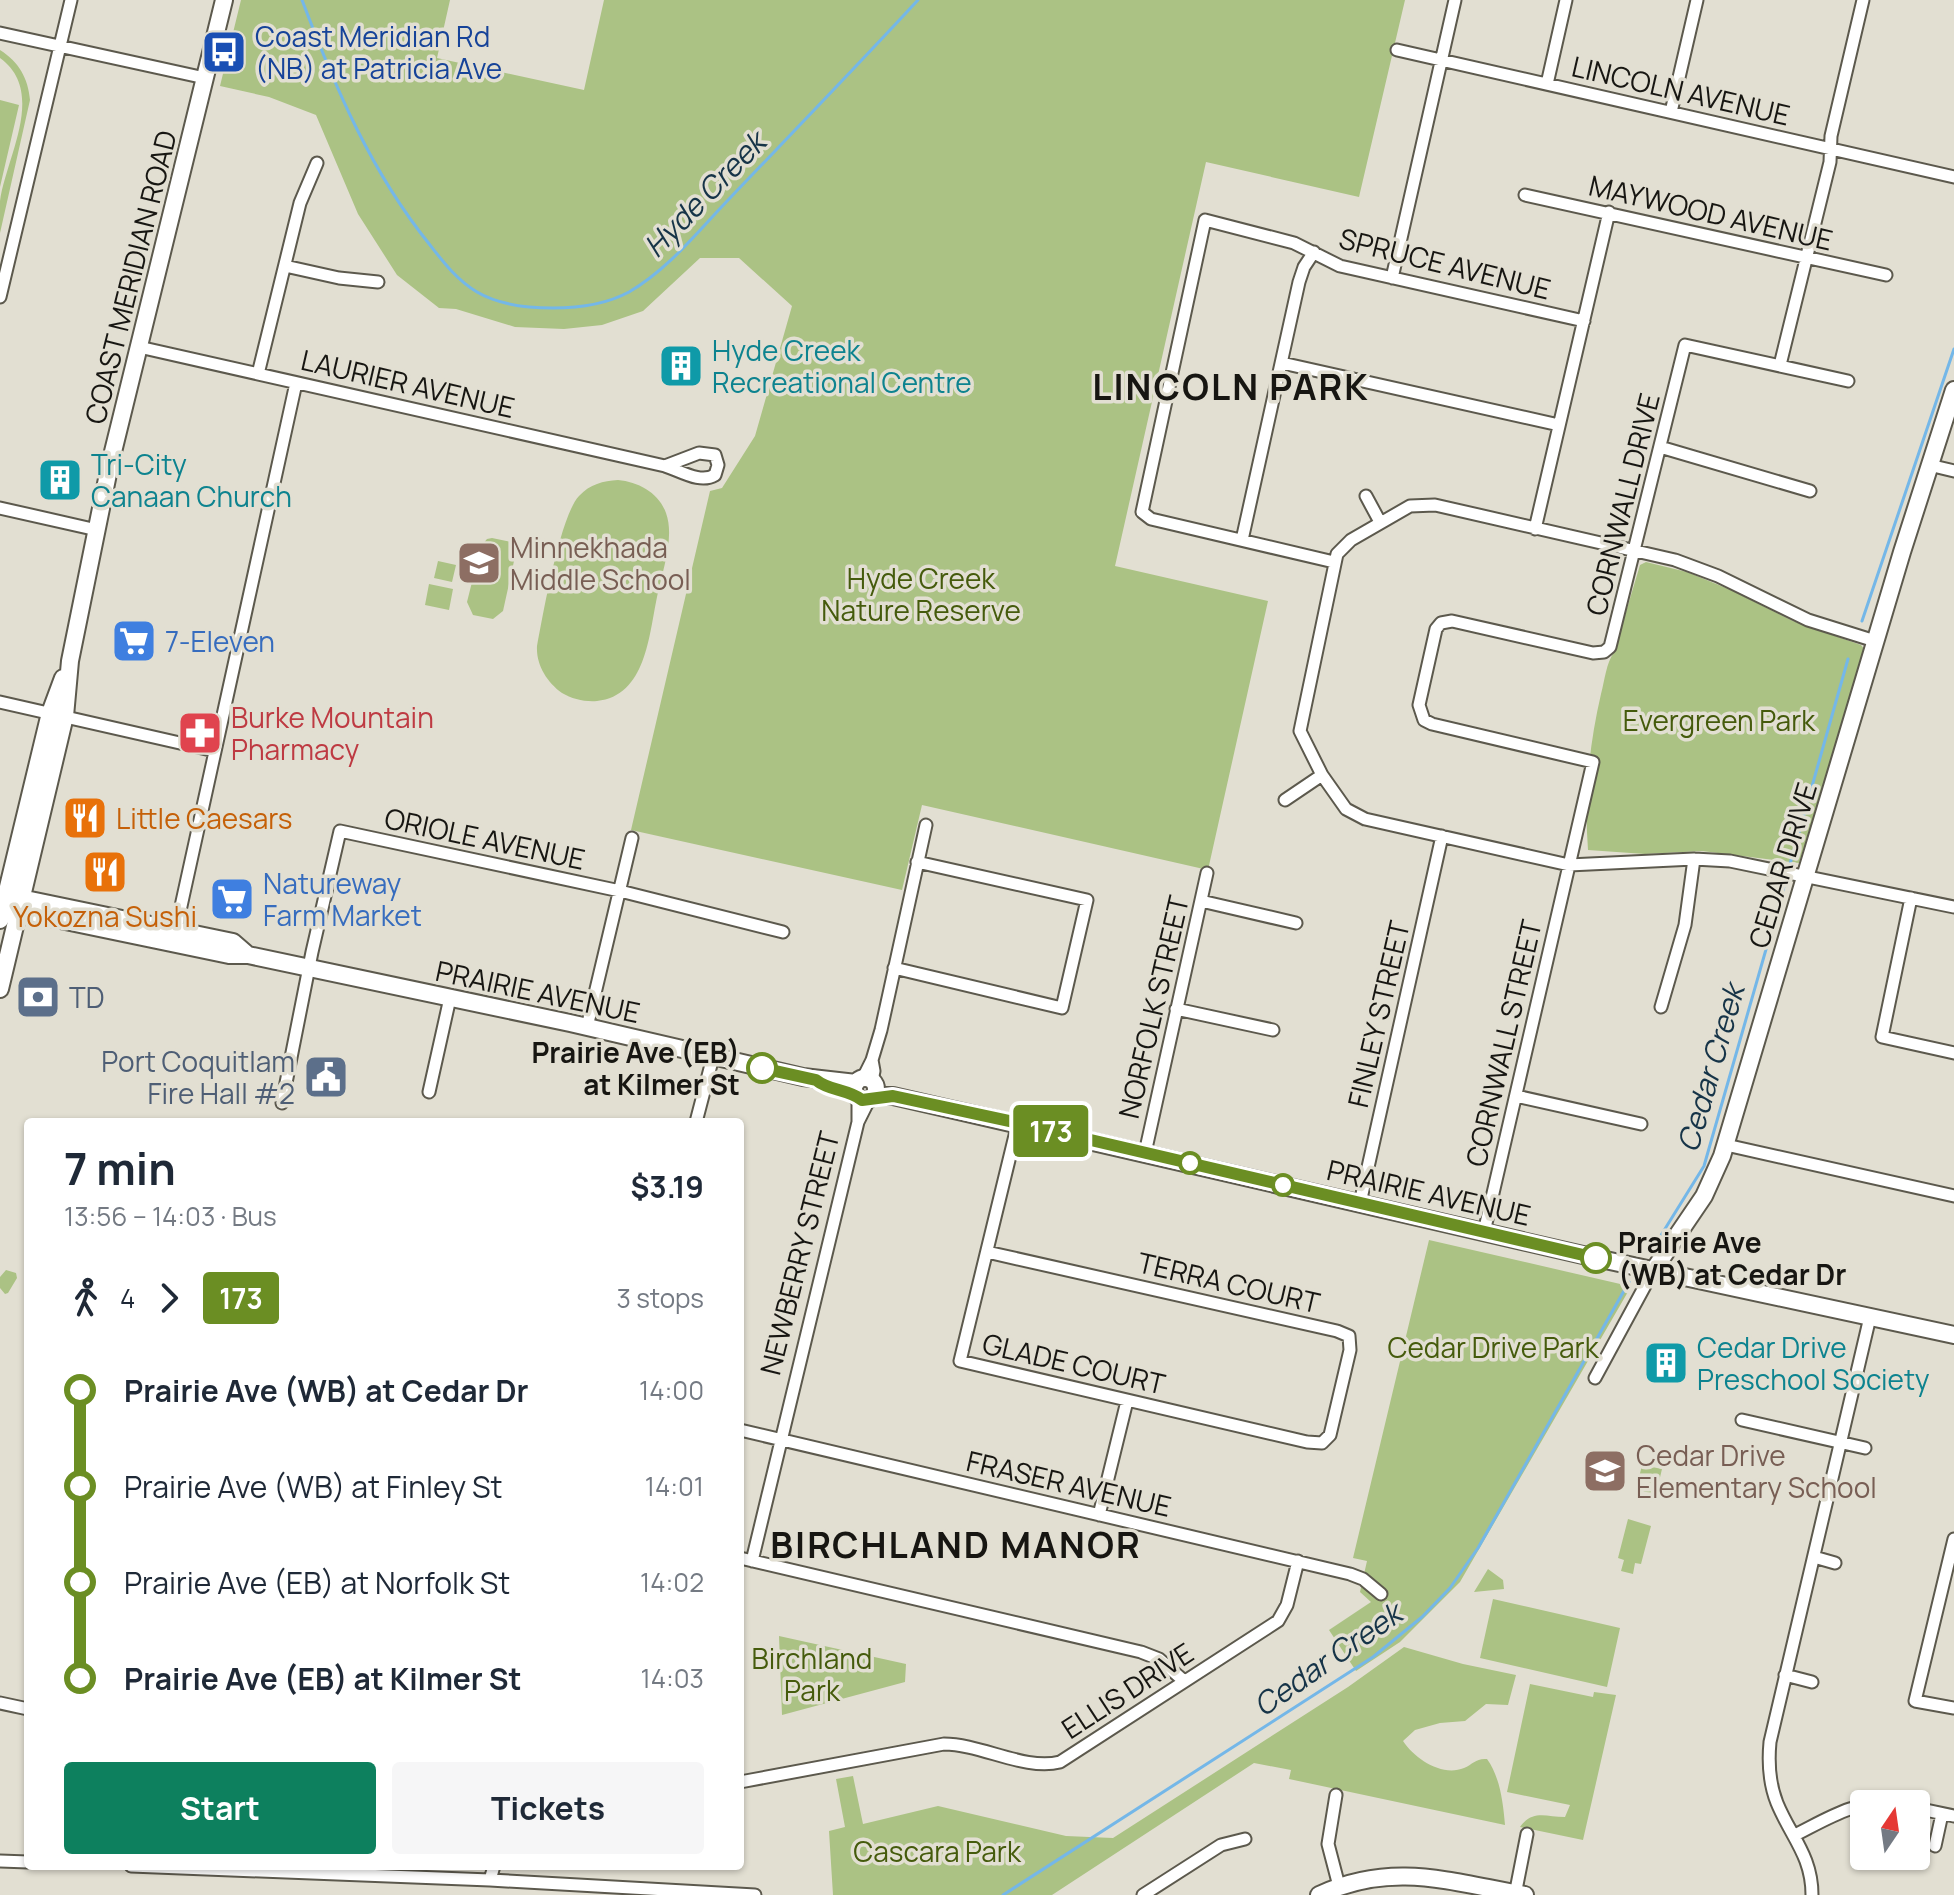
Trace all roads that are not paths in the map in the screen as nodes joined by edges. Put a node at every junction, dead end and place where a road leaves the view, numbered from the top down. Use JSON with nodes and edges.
{"nodes":[{"id":1,"x":71,"y":0,"type":"edge"},
{"id":2,"x":224,"y":0,"type":"edge"},
{"id":3,"x":1455,"y":0,"type":"edge"},
{"id":4,"x":1566,"y":0,"type":"edge"},
{"id":5,"x":1697,"y":0,"type":"edge"},
{"id":6,"x":1863,"y":0,"type":"edge"},
{"id":7,"x":0,"y":33,"type":"edge"},
{"id":8,"x":61,"y":46,"type":"junction"},
{"id":9,"x":1397,"y":50,"type":"dead end"},
{"id":10,"x":1440,"y":60,"type":"junction"},
{"id":11,"x":205,"y":78,"type":"junction"},
{"id":12,"x":1547,"y":84,"type":"junction"},
{"id":13,"x":1671,"y":112,"type":"junction"},
{"id":14,"x":1830,"y":149,"type":"junction"},
{"id":15,"x":317,"y":163,"type":"dead end"},
{"id":16,"x":1954,"y":177,"type":"edge"},
{"id":17,"x":1525,"y":195,"type":"dead end"},
{"id":18,"x":1609,"y":212,"type":"junction"},
{"id":19,"x":1314,"y":252,"type":"junction"},
{"id":20,"x":1807,"y":259,"type":"junction"},
{"id":21,"x":285,"y":266,"type":"junction"},
{"id":22,"x":1886,"y":275,"type":"dead end"},
{"id":23,"x":1392,"y":278,"type":"junction"},
{"id":24,"x":378,"y":282,"type":"dead end"},
{"id":25,"x":0,"y":297,"type":"edge"},
{"id":26,"x":1584,"y":321,"type":"junction"},
{"id":27,"x":139,"y":347,"type":"junction"},
{"id":28,"x":1282,"y":363,"type":"junction"},
{"id":29,"x":1780,"y":365,"type":"junction"},
{"id":30,"x":258,"y":374,"type":"junction"},
{"id":31,"x":1848,"y":381,"type":"dead end"},
{"id":32,"x":296,"y":383,"type":"junction"},
{"id":33,"x":1954,"y":390,"type":"edge"},
{"id":34,"x":1559,"y":425,"type":"junction"},
{"id":35,"x":1660,"y":447,"type":"junction"},
{"id":36,"x":1929,"y":465,"type":"junction"},
{"id":37,"x":665,"y":466,"type":"dead end"},
{"id":38,"x":1954,"y":471,"type":"edge"},
{"id":39,"x":1810,"y":491,"type":"dead end"},
{"id":40,"x":1366,"y":496,"type":"dead end"},
{"id":41,"x":0,"y":508,"type":"edge"},
{"id":42,"x":1380,"y":522,"type":"junction"},
{"id":43,"x":1535,"y":529,"type":"junction"},
{"id":44,"x":97,"y":530,"type":"junction"},
{"id":45,"x":1242,"y":540,"type":"junction"},
{"id":46,"x":1635,"y":551,"type":"junction"},
{"id":47,"x":1334,"y":562,"type":"junction"},
{"id":48,"x":1875,"y":641,"type":"junction"},
{"id":49,"x":0,"y":702,"type":"edge"},
{"id":50,"x":57,"y":714,"type":"junction"},
{"id":51,"x":215,"y":751,"type":"junction"},
{"id":52,"x":1322,"y":775,"type":"junction"},
{"id":53,"x":1285,"y":800,"type":"dead end"},
{"id":54,"x":926,"y":825,"type":"dead end"},
{"id":55,"x":1442,"y":836,"type":"junction"},
{"id":56,"x":632,"y":838,"type":"dead end"},
{"id":57,"x":1694,"y":859,"type":"junction"},
{"id":58,"x":917,"y":862,"type":"junction"},
{"id":59,"x":1569,"y":865,"type":"junction"},
{"id":60,"x":1207,"y":873,"type":"dead end"},
{"id":61,"x":1805,"y":877,"type":"junction"},
{"id":62,"x":620,"y":891,"type":"junction"},
{"id":63,"x":1911,"y":898,"type":"junction"},
{"id":64,"x":1201,"y":901,"type":"junction"},
{"id":65,"x":7,"y":903,"type":"edge"},
{"id":66,"x":1954,"y":907,"type":"edge"},
{"id":67,"x":51,"y":918,"type":"junction"},
{"id":68,"x":1296,"y":923,"type":"dead end"},
{"id":69,"x":176,"y":929,"type":"junction"},
{"id":70,"x":783,"y":932,"type":"dead end"},
{"id":71,"x":12,"y":939,"type":"junction"},
{"id":72,"x":248,"y":955,"type":"junction"},
{"id":73,"x":309,"y":968,"type":"junction"},
{"id":74,"x":894,"y":968,"type":"junction"},
{"id":75,"x":0,"y":989,"type":"edge"},
{"id":76,"x":450,"y":998,"type":"junction"},
{"id":77,"x":1661,"y":1007,"type":"dead end"},
{"id":78,"x":1176,"y":1009,"type":"junction"},
{"id":79,"x":587,"y":1027,"type":"junction"},
{"id":80,"x":1273,"y":1030,"type":"dead end"},
{"id":81,"x":1954,"y":1053,"type":"edge"},
{"id":82,"x":713,"y":1057,"type":"junction"},
{"id":83,"x":865,"y":1089,"type":"junction"},
{"id":84,"x":429,"y":1092,"type":"dead end"},
{"id":85,"x":1516,"y":1096,"type":"junction"},
{"id":86,"x":282,"y":1103,"type":"dead end"},
{"id":87,"x":697,"y":1118,"type":"edge"},
{"id":88,"x":1018,"y":1123,"type":"junction"},
{"id":89,"x":1641,"y":1124,"type":"dead end"},
{"id":90,"x":1726,"y":1145,"type":"junction"},
{"id":91,"x":1145,"y":1153,"type":"junction"},
{"id":92,"x":1954,"y":1196,"type":"edge"},
{"id":93,"x":1360,"y":1203,"type":"junction"},
{"id":94,"x":1484,"y":1232,"type":"junction"},
{"id":95,"x":987,"y":1252,"type":"junction"},
{"id":96,"x":1653,"y":1271,"type":"junction"},
{"id":97,"x":1870,"y":1317,"type":"junction"},
{"id":98,"x":1954,"y":1335,"type":"edge"},
{"id":99,"x":1595,"y":1378,"type":"dead end"},
{"id":100,"x":1127,"y":1401,"type":"junction"},
{"id":101,"x":1742,"y":1420,"type":"dead end"},
{"id":102,"x":744,"y":1431,"type":"edge"},
{"id":103,"x":781,"y":1439,"type":"junction"},
{"id":104,"x":1841,"y":1442,"type":"junction"},
{"id":105,"x":1322,"y":1443,"type":"joint"},
{"id":106,"x":1865,"y":1448,"type":"dead end"},
{"id":107,"x":1099,"y":1515,"type":"junction"},
{"id":108,"x":1954,"y":1539,"type":"edge"},
{"id":109,"x":1814,"y":1557,"type":"junction"},
{"id":110,"x":746,"y":1559,"type":"edge"},
{"id":111,"x":1298,"y":1561,"type":"junction"},
{"id":112,"x":1835,"y":1563,"type":"dead end"},
{"id":113,"x":1381,"y":1594,"type":"dead end"},
{"id":114,"x":1785,"y":1675,"type":"junction"},
{"id":115,"x":1184,"y":1681,"type":"junction"},
{"id":116,"x":1812,"y":1682,"type":"dead end"},
{"id":117,"x":0,"y":1703,"type":"edge"},
{"id":118,"x":24,"y":1708,"type":"edge"},
{"id":119,"x":1954,"y":1708,"type":"edge"},
{"id":120,"x":744,"y":1781,"type":"edge"},
{"id":121,"x":1336,"y":1795,"type":"dead end"},
{"id":122,"x":1850,"y":1808,"type":"edge"},
{"id":123,"x":1948,"y":1815,"type":"edge"},
{"id":124,"x":1527,"y":1834,"type":"dead end"},
{"id":125,"x":1795,"y":1835,"type":"junction"},
{"id":126,"x":1245,"y":1839,"type":"dead end"},
{"id":127,"x":1935,"y":1846,"type":"dead end"},
{"id":128,"x":0,"y":1861,"type":"edge"},
{"id":129,"x":24,"y":1862,"type":"edge"},
{"id":130,"x":317,"y":1870,"type":"edge"},
{"id":131,"x":493,"y":1870,"type":"edge"},
{"id":132,"x":363,"y":1871,"type":"edge"},
{"id":133,"x":490,"y":1880,"type":"junction"},
{"id":134,"x":1339,"y":1886,"type":"junction"},
{"id":135,"x":1518,"y":1894,"type":"edge"},
{"id":136,"x":755,"y":1895,"type":"edge"},
{"id":137,"x":1143,"y":1895,"type":"edge"},
{"id":138,"x":1319,"y":1895,"type":"edge"},
{"id":139,"x":1812,"y":1895,"type":"edge"}],
"edges":[{"from":1,"to":8,"type":"street"},
{"from":2,"to":11,"type":"main road","name":"COAST MERIDIAN ROAD"},
{"from":3,"to":10,"type":"street"},
{"from":4,"to":12,"type":"street"},
{"from":5,"to":13,"type":"street"},
{"from":6,"to":14,"type":"street"},
{"from":7,"to":8,"type":"street"},
{"from":8,"to":11,"type":"street"},
{"from":8,"to":25,"type":"street"},
{"from":9,"to":10,"type":"street","name":"LINCOLN AVENUE"},
{"from":10,"to":12,"type":"street","name":"LINCOLN AVENUE"},
{"from":10,"to":23,"type":"street"},
{"from":11,"to":27,"type":"main road","name":"COAST MERIDIAN ROAD"},
{"from":12,"to":13,"type":"street","name":"LINCOLN AVENUE"},
{"from":13,"to":14,"type":"street","name":"LINCOLN AVENUE"},
{"from":14,"to":16,"type":"street","name":"LINCOLN AVENUE"},
{"from":14,"to":20,"type":"street"},
{"from":15,"to":21,"type":"street"},
{"from":17,"to":18,"type":"street","name":"MAYWOOD AVENUE"},
{"from":18,"to":20,"type":"street","name":"MAYWOOD AVENUE"},
{"from":18,"to":26,"type":"street"},
{"from":19,"to":23,"type":"street","name":"SPRUCE AVENUE"},
{"from":19,"to":28,"type":"street"},
{"from":19,"to":45,"type":"street","name":"SPRUCE AVENUE"},
{"from":20,"to":22,"type":"street","name":"MAYWOOD AVENUE"},
{"from":20,"to":29,"type":"street"},
{"from":21,"to":24,"type":"street"},
{"from":21,"to":30,"type":"street"},
{"from":23,"to":26,"type":"street","name":"SPRUCE AVENUE"},
{"from":26,"to":34,"type":"street"},
{"from":27,"to":30,"type":"street","name":"LAURIER AVENUE"},
{"from":27,"to":44,"type":"main road","name":"COAST MERIDIAN ROAD"},
{"from":28,"to":34,"type":"street"},
{"from":28,"to":45,"type":"street"},
{"from":29,"to":31,"type":"street"},
{"from":29,"to":35,"type":"street","name":"CORNWALL DRIVE"},
{"from":30,"to":32,"type":"street","name":"LAURIER AVENUE"},
{"from":32,"to":37,"type":"street","name":"LAURIER AVENUE"},
{"from":32,"to":51,"type":"street"},
{"from":33,"to":36,"type":"main road","name":"CEDAR DRIVE"},
{"from":34,"to":43,"type":"street"},
{"from":35,"to":39,"type":"street"},
{"from":35,"to":46,"type":"street","name":"CORNWALL DRIVE"},
{"from":36,"to":38,"type":"street"},
{"from":36,"to":48,"type":"main road","name":"CEDAR DRIVE"},
{"from":40,"to":42,"type":"street"},
{"from":41,"to":44,"type":"street"},
{"from":42,"to":43,"type":"street"},
{"from":42,"to":47,"type":"street"},
{"from":43,"to":46,"type":"street"},
{"from":44,"to":50,"type":"main road","name":"COAST MERIDIAN ROAD"},
{"from":45,"to":47,"type":"street"},
{"from":46,"to":48,"type":"street"},
{"from":46,"to":59,"type":"street","name":"CORNWALL DRIVE"},
{"from":47,"to":52,"type":"street"},
{"from":48,"to":61,"type":"main road","name":"CEDAR DRIVE"},
{"from":49,"to":50,"type":"street"},
{"from":50,"to":51,"type":"street"},
{"from":50,"to":65,"type":"main road","name":"COAST MERIDIAN ROAD"},
{"from":51,"to":69,"type":"street"},
{"from":52,"to":53,"type":"street"},
{"from":52,"to":55,"type":"street"},
{"from":54,"to":58,"type":"street","name":"NEWBERRY STREET"},
{"from":55,"to":59,"type":"street"},
{"from":55,"to":93,"type":"street","name":"FINLEY STREET"},
{"from":56,"to":62,"type":"street"},
{"from":57,"to":59,"type":"street"},
{"from":57,"to":61,"type":"street"},
{"from":57,"to":77,"type":"street"},
{"from":58,"to":74,"type":"street","name":"NEWBERRY STREET"},
{"from":58,"to":74,"type":"street"},
{"from":59,"to":85,"type":"street","name":"CORNWALL STREET"},
{"from":60,"to":64,"type":"street","name":"NORFOLK STREET"},
{"from":61,"to":63,"type":"street"},
{"from":61,"to":90,"type":"main road","name":"CEDAR DRIVE"},
{"from":62,"to":70,"type":"street","name":"ORIOLE AVENUE"},
{"from":62,"to":73,"type":"street","name":"ORIOLE AVENUE"},
{"from":62,"to":79,"type":"street"},
{"from":63,"to":66,"type":"street"},
{"from":63,"to":81,"type":"street"},
{"from":64,"to":68,"type":"street"},
{"from":64,"to":78,"type":"street","name":"NORFOLK STREET"},
{"from":65,"to":67,"type":"main road","name":"PRAIRIE AVENUE"},
{"from":65,"to":69,"type":"main road","name":"PRAIRIE AVENUE"},
{"from":65,"to":71,"type":"main road","name":"COAST MERIDIAN ROAD"},
{"from":67,"to":71,"type":"main road"},
{"from":67,"to":72,"type":"main road","name":"PRAIRIE AVENUE"},
{"from":69,"to":72,"type":"main road","name":"PRAIRIE AVENUE"},
{"from":71,"to":75,"type":"main road","name":"COAST MERIDIAN ROAD"},
{"from":72,"to":73,"type":"main road","name":"PRAIRIE AVENUE"},
{"from":73,"to":76,"type":"main road","name":"PRAIRIE AVENUE"},
{"from":73,"to":86,"type":"street"},
{"from":74,"to":83,"type":"street","name":"NEWBERRY STREET"},
{"from":76,"to":79,"type":"main road","name":"PRAIRIE AVENUE"},
{"from":76,"to":84,"type":"street"},
{"from":78,"to":80,"type":"street"},
{"from":78,"to":91,"type":"street","name":"NORFOLK STREET"},
{"from":79,"to":82,"type":"main road","name":"PRAIRIE AVENUE"},
{"from":82,"to":83,"type":"main road","name":"PRAIRIE AVENUE"},
{"from":82,"to":87,"type":"street"},
{"from":83,"to":88,"type":"main road","name":"PRAIRIE AVENUE"},
{"from":83,"to":103,"type":"street","name":"NEWBERRY STREET"},
{"from":85,"to":89,"type":"street"},
{"from":85,"to":94,"type":"street","name":"CORNWALL STREET"},
{"from":88,"to":91,"type":"main road","name":"PRAIRIE AVENUE"},
{"from":88,"to":95,"type":"street","name":"GLADE COURT"},
{"from":90,"to":92,"type":"street"},
{"from":90,"to":96,"type":"main road","name":"CEDAR DRIVE"},
{"from":91,"to":93,"type":"main road","name":"PRAIRIE AVENUE"},
{"from":93,"to":94,"type":"main road","name":"PRAIRIE AVENUE"},
{"from":94,"to":96,"type":"main road","name":"PRAIRIE AVENUE"},
{"from":95,"to":100,"type":"street","name":"GLADE COURT"},
{"from":95,"to":105,"type":"street","name":"TERRA COURT"},
{"from":96,"to":97,"type":"main road","name":"PRAIRIE AVENUE"},
{"from":96,"to":99,"type":"street","name":"CEDAR DRIVE"},
{"from":97,"to":98,"type":"main road","name":"PRAIRIE AVENUE"},
{"from":97,"to":104,"type":"street"},
{"from":100,"to":105,"type":"street","name":"GLADE COURT"},
{"from":100,"to":107,"type":"street"},
{"from":101,"to":104,"type":"street"},
{"from":102,"to":103,"type":"street","name":"FRASER AVENUE"},
{"from":103,"to":107,"type":"street","name":"FRASER AVENUE"},
{"from":103,"to":110,"type":"street","name":"NEWBERRY STREET"},
{"from":104,"to":106,"type":"street"},
{"from":104,"to":109,"type":"street"},
{"from":107,"to":111,"type":"street","name":"FRASER AVENUE"},
{"from":108,"to":119,"type":"street"},
{"from":109,"to":112,"type":"street"},
{"from":109,"to":114,"type":"street"},
{"from":110,"to":115,"type":"street"},
{"from":111,"to":113,"type":"street","name":"FRASER AVENUE"},
{"from":111,"to":115,"type":"street","name":"ELLIS DRIVE"},
{"from":114,"to":116,"type":"street"},
{"from":114,"to":125,"type":"street"},
{"from":115,"to":120,"type":"street","name":"ELLIS DRIVE"},
{"from":117,"to":118,"type":"street"},
{"from":121,"to":134,"type":"street"},
{"from":122,"to":125,"type":"street"},
{"from":123,"to":127,"type":"street"},
{"from":124,"to":135,"type":"street"},
{"from":125,"to":139,"type":"street"},
{"from":126,"to":137,"type":"street"},
{"from":128,"to":129,"type":"street"},
{"from":130,"to":132,"type":"street"},
{"from":131,"to":133,"type":"street"},
{"from":132,"to":133,"type":"street"},
{"from":133,"to":136,"type":"street"},
{"from":134,"to":135,"type":"main road"},
{"from":134,"to":138,"type":"main road"}]}
